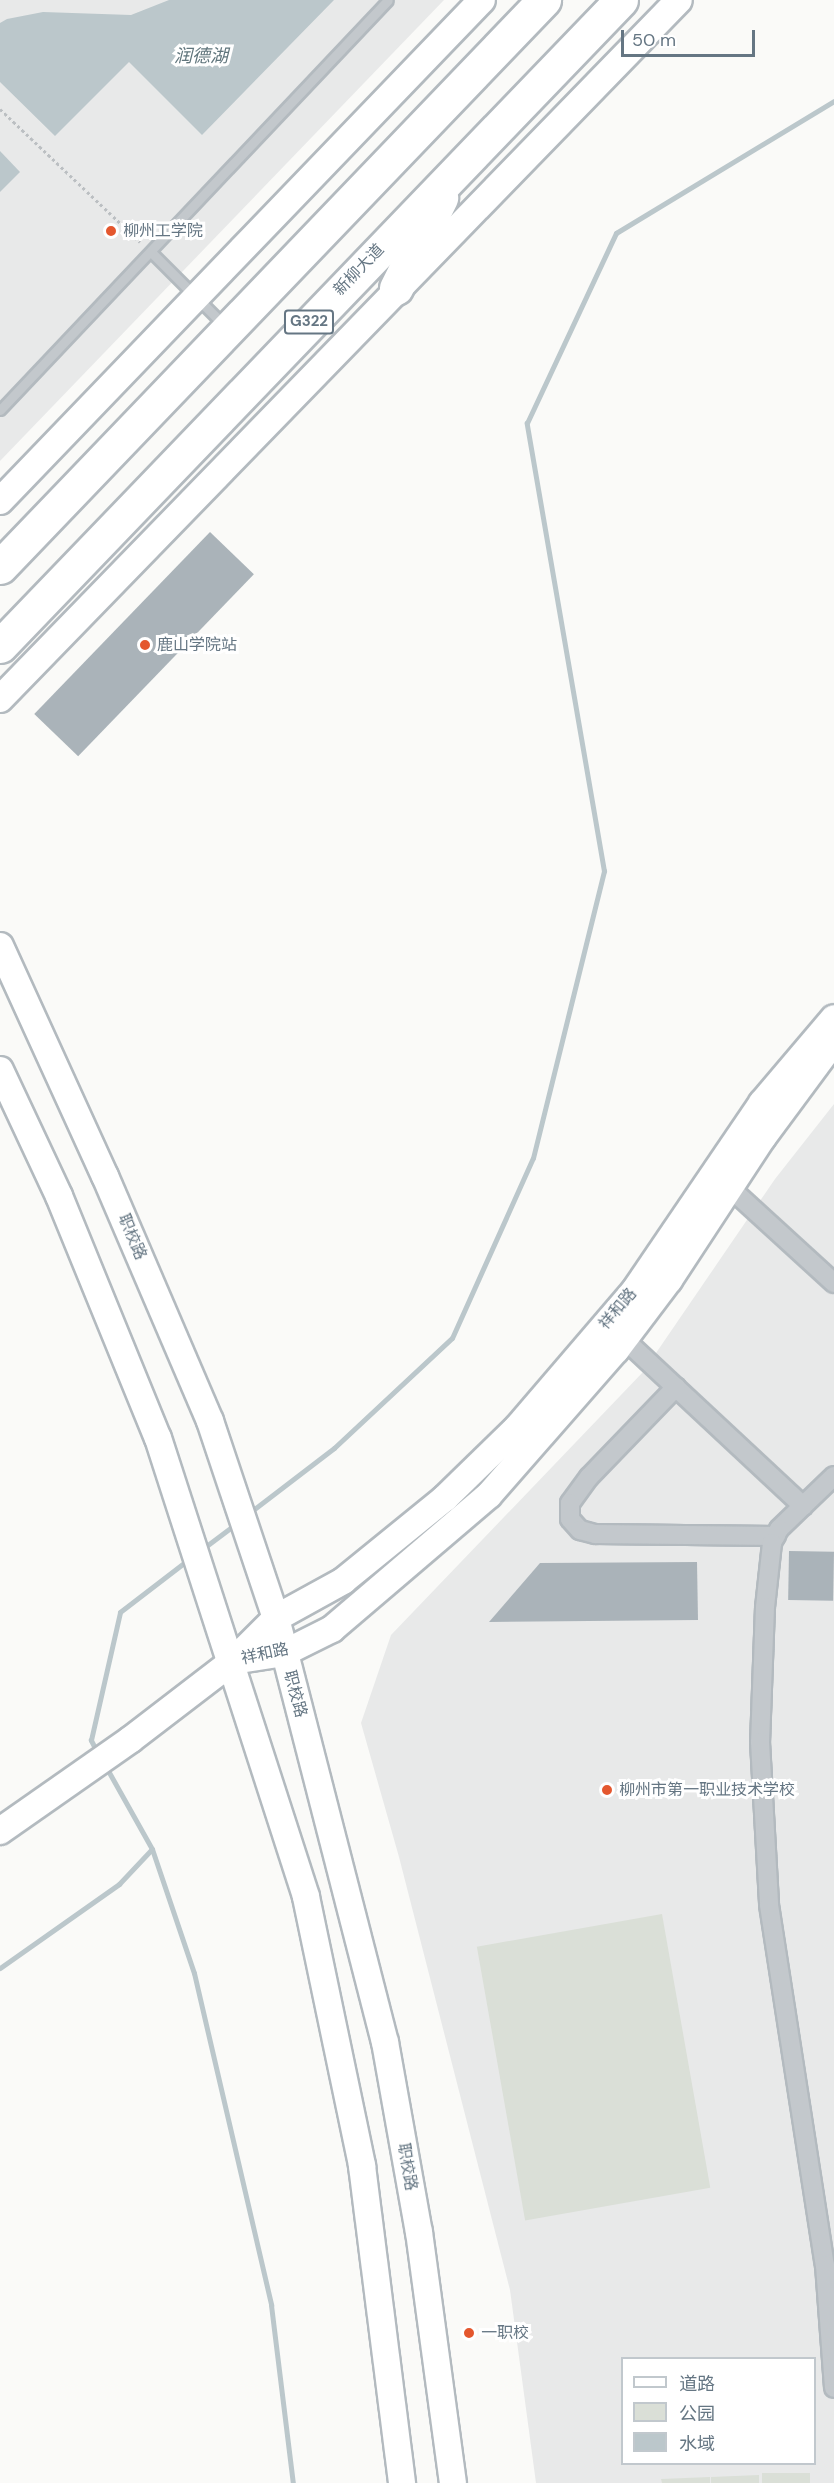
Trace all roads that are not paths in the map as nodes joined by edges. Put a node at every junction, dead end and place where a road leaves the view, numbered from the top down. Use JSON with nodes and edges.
{"nodes":[{"id":1,"x":388,"y":0,"type":"edge"},
{"id":2,"x":482,"y":0,"type":"edge"},
{"id":3,"x":544,"y":0,"type":"edge"},
{"id":4,"x":621,"y":0,"type":"edge"},
{"id":5,"x":679,"y":0,"type":"edge"},
{"id":6,"x":456,"y":167,"type":"junction"},
{"id":7,"x":151,"y":252,"type":"junction"},
{"id":8,"x":396,"y":288,"type":"junction"},
{"id":9,"x":196,"y":297,"type":"junction"},
{"id":10,"x":227,"y":327,"type":"junction"},
{"id":11,"x":0,"y":410,"type":"edge"},
{"id":12,"x":0,"y":501,"type":"edge"},
{"id":13,"x":0,"y":567,"type":"edge"},
{"id":14,"x":0,"y":646,"type":"edge"},
{"id":15,"x":0,"y":699,"type":"edge"},
{"id":16,"x":0,"y":946,"type":"edge"},
{"id":17,"x":834,"y":1018,"type":"edge"},
{"id":18,"x":834,"y":1041,"type":"edge"},
{"id":19,"x":0,"y":1070,"type":"edge"},
{"id":20,"x":730,"y":1188,"type":"junction"},
{"id":21,"x":834,"y":1283,"type":"edge"},
{"id":22,"x":624,"y":1339,"type":"junction"},
{"id":23,"x":676,"y":1387,"type":"junction"},
{"id":24,"x":834,"y":1476,"type":"edge"},
{"id":25,"x":803,"y":1506,"type":"junction"},
{"id":26,"x":776,"y":1536,"type":"junction"},
{"id":27,"x":276,"y":1618,"type":"junction"},
{"id":28,"x":284,"y":1653,"type":"junction"},
{"id":29,"x":233,"y":1661,"type":"junction"},
{"id":30,"x":0,"y":1831,"type":"edge"},
{"id":31,"x":834,"y":2388,"type":"edge"},
{"id":32,"x":402,"y":2483,"type":"edge"},
{"id":33,"x":453,"y":2483,"type":"edge"}],
"edges":[{"from":1,"to":7,"type":"lane"},
{"from":2,"to":9,"type":"main road"},
{"from":3,"to":10,"type":"highway"},
{"from":4,"to":6,"type":"highway","name":"新柳大道","number":"G322"},
{"from":5,"to":8,"type":"main road"},
{"from":6,"to":8,"type":"highway"},
{"from":6,"to":14,"type":"highway","name":"新柳大道","number":"G322"},
{"from":7,"to":9,"type":"lane"},
{"from":7,"to":11,"type":"lane"},
{"from":8,"to":15,"type":"main road"},
{"from":9,"to":10,"type":"lane"},
{"from":9,"to":12,"type":"main road"},
{"from":10,"to":13,"type":"highway"},
{"from":16,"to":27,"type":"main road","name":"职校路"},
{"from":17,"to":27,"type":"main road","name":"祥和路"},
{"from":18,"to":20,"type":"main road","name":"祥和路"},
{"from":19,"to":29,"type":"main road"},
{"from":20,"to":21,"type":"street"},
{"from":20,"to":22,"type":"main road","name":"祥和路"},
{"from":22,"to":23,"type":"street"},
{"from":22,"to":28,"type":"main road","name":"祥和路"},
{"from":23,"to":25,"type":"street"},
{"from":23,"to":26,"type":"street"},
{"from":24,"to":25,"type":"street"},
{"from":25,"to":26,"type":"street"},
{"from":26,"to":31,"type":"street"},
{"from":27,"to":28,"type":"main road","name":"职校路"},
{"from":27,"to":29,"type":"main road","name":"祥和路"},
{"from":28,"to":29,"type":"main road","name":"祥和路"},
{"from":28,"to":33,"type":"main road","name":"职校路"},
{"from":29,"to":30,"type":"main road"},
{"from":29,"to":32,"type":"main road"}]}
